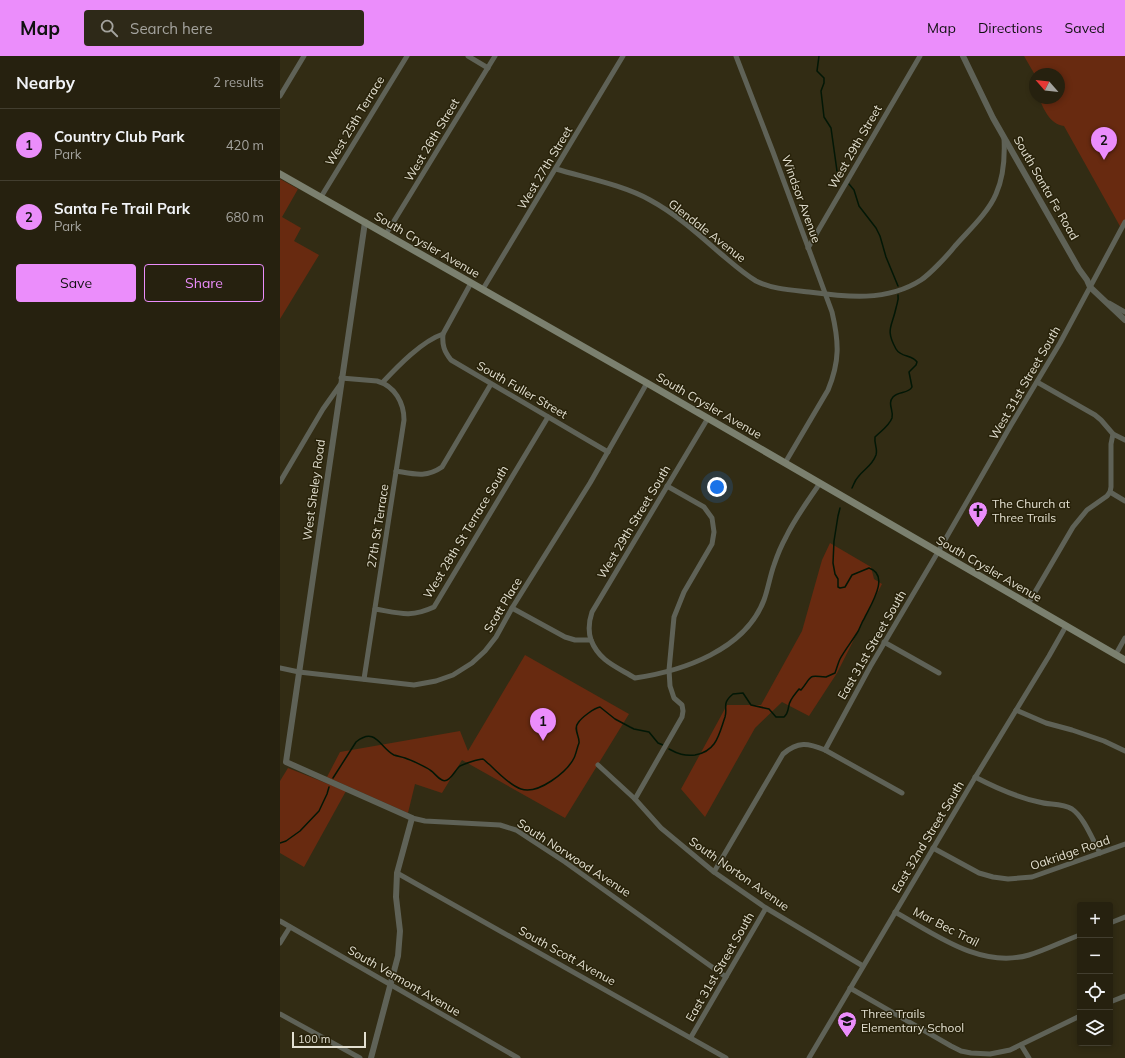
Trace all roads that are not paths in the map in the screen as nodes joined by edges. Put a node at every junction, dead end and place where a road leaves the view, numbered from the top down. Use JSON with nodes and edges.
{"nodes":[{"id":1,"x":304,"y":56,"type":"edge"},
{"id":2,"x":407,"y":56,"type":"edge"},
{"id":3,"x":468,"y":56,"type":"edge"},
{"id":4,"x":495,"y":56,"type":"edge"},
{"id":5,"x":623,"y":56,"type":"edge"},
{"id":6,"x":736,"y":56,"type":"edge"},
{"id":7,"x":920,"y":56,"type":"edge"},
{"id":8,"x":963,"y":56,"type":"edge"},
{"id":9,"x":488,"y":68,"type":"junction"},
{"id":10,"x":280,"y":96,"type":"edge"},
{"id":11,"x":1004,"y":137,"type":"junction"},
{"id":12,"x":556,"y":169,"type":"junction"},
{"id":13,"x":280,"y":174,"type":"edge"},
{"id":14,"x":321,"y":197,"type":"junction"},
{"id":15,"x":364,"y":222,"type":"junction"},
{"id":16,"x":1125,"y":222,"type":"edge"},
{"id":17,"x":386,"y":234,"type":"junction"},
{"id":18,"x":808,"y":248,"type":"junction"},
{"id":19,"x":471,"y":283,"type":"junction"},
{"id":20,"x":1090,"y":287,"type":"junction"},
{"id":21,"x":483,"y":289,"type":"junction"},
{"id":22,"x":825,"y":294,"type":"junction"},
{"id":23,"x":1107,"y":302,"type":"junction"},
{"id":24,"x":1125,"y":312,"type":"edge"},
{"id":25,"x":1125,"y":320,"type":"edge"},
{"id":26,"x":443,"y":334,"type":"junction"},
{"id":27,"x":342,"y":378,"type":"junction"},
{"id":28,"x":383,"y":382,"type":"junction"},
{"id":29,"x":1037,"y":382,"type":"junction"},
{"id":30,"x":647,"y":383,"type":"junction"},
{"id":31,"x":491,"y":384,"type":"junction"},
{"id":32,"x":340,"y":386,"type":"junction"},
{"id":33,"x":548,"y":417,"type":"junction"},
{"id":34,"x":708,"y":418,"type":"junction"},
{"id":35,"x":1113,"y":434,"type":"junction"},
{"id":36,"x":1125,"y":440,"type":"edge"},
{"id":37,"x":608,"y":452,"type":"junction"},
{"id":38,"x":785,"y":463,"type":"junction"},
{"id":39,"x":396,"y":471,"type":"junction"},
{"id":40,"x":280,"y":482,"type":"edge"},
{"id":41,"x":820,"y":483,"type":"junction"},
{"id":42,"x":667,"y":486,"type":"junction"},
{"id":43,"x":1110,"y":492,"type":"junction"},
{"id":44,"x":1125,"y":501,"type":"edge"},
{"id":45,"x":938,"y":552,"type":"junction"},
{"id":46,"x":1028,"y":604,"type":"junction"},
{"id":47,"x":375,"y":608,"type":"junction"},
{"id":48,"x":512,"y":608,"type":"junction"},
{"id":49,"x":1066,"y":626,"type":"junction"},
{"id":50,"x":1125,"y":638,"type":"edge"},
{"id":51,"x":591,"y":640,"type":"junction"},
{"id":52,"x":884,"y":642,"type":"junction"},
{"id":53,"x":1116,"y":654,"type":"junction"},
{"id":54,"x":1125,"y":660,"type":"edge"},
{"id":55,"x":280,"y":668,"type":"edge"},
{"id":56,"x":669,"y":670,"type":"junction"},
{"id":57,"x":299,"y":672,"type":"junction"},
{"id":58,"x":939,"y":673,"type":"dead end"},
{"id":59,"x":364,"y":679,"type":"junction"},
{"id":60,"x":1016,"y":710,"type":"junction"},
{"id":61,"x":825,"y":750,"type":"junction"},
{"id":62,"x":1125,"y":751,"type":"edge"},
{"id":63,"x":280,"y":759,"type":"edge"},
{"id":64,"x":286,"y":762,"type":"junction"},
{"id":65,"x":598,"y":765,"type":"dead end"},
{"id":66,"x":975,"y":777,"type":"junction"},
{"id":67,"x":902,"y":793,"type":"dead end"},
{"id":68,"x":635,"y":799,"type":"junction"},
{"id":69,"x":412,"y":818,"type":"junction"},
{"id":70,"x":1125,"y":844,"type":"edge"},
{"id":71,"x":933,"y":848,"type":"junction"},
{"id":72,"x":1100,"y":853,"type":"junction"},
{"id":73,"x":714,"y":872,"type":"junction"},
{"id":74,"x":398,"y":873,"type":"junction"},
{"id":75,"x":766,"y":908,"type":"junction"},
{"id":76,"x":895,"y":912,"type":"junction"},
{"id":77,"x":1125,"y":917,"type":"edge"},
{"id":78,"x":280,"y":921,"type":"edge"},
{"id":79,"x":1113,"y":922,"type":"edge"},
{"id":80,"x":290,"y":927,"type":"junction"},
{"id":81,"x":1077,"y":936,"type":"edge"},
{"id":82,"x":280,"y":943,"type":"edge"},
{"id":83,"x":863,"y":966,"type":"junction"},
{"id":84,"x":726,"y":977,"type":"junction"},
{"id":85,"x":390,"y":984,"type":"junction"},
{"id":86,"x":850,"y":988,"type":"junction"},
{"id":87,"x":1125,"y":996,"type":"edge"},
{"id":88,"x":1113,"y":1001,"type":"edge"},
{"id":89,"x":280,"y":1014,"type":"edge"},
{"id":90,"x":1077,"y":1018,"type":"edge"},
{"id":91,"x":691,"y":1037,"type":"junction"},
{"id":92,"x":1020,"y":1046,"type":"junction"},
{"id":93,"x":360,"y":1058,"type":"edge"},
{"id":94,"x":371,"y":1058,"type":"edge"},
{"id":95,"x":518,"y":1058,"type":"edge"},
{"id":96,"x":726,"y":1058,"type":"edge"},
{"id":97,"x":809,"y":1058,"type":"edge"},
{"id":98,"x":1029,"y":1058,"type":"edge"}],
"edges":[{"from":1,"to":10,"type":"street"},
{"from":2,"to":14,"type":"street","name":"West 25th Terrace"},
{"from":3,"to":9,"type":"street"},
{"from":4,"to":9,"type":"street","name":"West 26th Street"},
{"from":5,"to":12,"type":"street","name":"West 27th Street"},
{"from":6,"to":18,"type":"street","name":"Windsor Avenue"},
{"from":7,"to":18,"type":"street","name":"West 29th Street"},
{"from":8,"to":11,"type":"street","name":"South Santa Fe Road"},
{"from":9,"to":17,"type":"street","name":"West 26th Street"},
{"from":11,"to":20,"type":"street","name":"South Santa Fe Road"},
{"from":11,"to":22,"type":"street","name":"Glendale Avenue"},
{"from":12,"to":21,"type":"street","name":"West 27th Street"},
{"from":12,"to":22,"type":"street","name":"Glendale Avenue"},
{"from":13,"to":14,"type":"main road","name":"South Crysler Avenue"},
{"from":14,"to":15,"type":"main road","name":"South Crysler Avenue"},
{"from":15,"to":17,"type":"main road","name":"South Crysler Avenue"},
{"from":15,"to":27,"type":"street","name":"West Sheley Road"},
{"from":16,"to":20,"type":"street","name":"West 31st Street South"},
{"from":17,"to":19,"type":"main road","name":"South Crysler Avenue"},
{"from":18,"to":22,"type":"street","name":"Windsor Avenue"},
{"from":19,"to":21,"type":"main road","name":"South Crysler Avenue"},
{"from":19,"to":26,"type":"street"},
{"from":20,"to":23,"type":"street","name":"South Santa Fe Road"},
{"from":20,"to":29,"type":"street","name":"West 31st Street South"},
{"from":21,"to":30,"type":"main road","name":"South Crysler Avenue"},
{"from":22,"to":38,"type":"street","name":"Windsor Avenue"},
{"from":23,"to":24,"type":"street"},
{"from":23,"to":25,"type":"street","name":"South Santa Fe Road"},
{"from":26,"to":28,"type":"street"},
{"from":26,"to":31,"type":"street","name":"South Fuller Street"},
{"from":27,"to":28,"type":"street"},
{"from":27,"to":32,"type":"street","name":"West Sheley Road"},
{"from":28,"to":39,"type":"street","name":"27th St Terrace"},
{"from":29,"to":35,"type":"street"},
{"from":29,"to":45,"type":"street","name":"West 31st Street South"},
{"from":30,"to":34,"type":"main road","name":"South Crysler Avenue"},
{"from":30,"to":37,"type":"street","name":"Scott Place"},
{"from":31,"to":33,"type":"street","name":"South Fuller Street"},
{"from":31,"to":39,"type":"street"},
{"from":32,"to":40,"type":"street"},
{"from":32,"to":57,"type":"street","name":"West Sheley Road"},
{"from":33,"to":37,"type":"street","name":"South Fuller Street"},
{"from":33,"to":47,"type":"street","name":"West 28th St Terrace South"},
{"from":34,"to":38,"type":"main road","name":"South Crysler Avenue"},
{"from":34,"to":42,"type":"street","name":"West 29th Street South"},
{"from":35,"to":36,"type":"street"},
{"from":35,"to":43,"type":"street"},
{"from":37,"to":48,"type":"street","name":"Scott Place"},
{"from":38,"to":41,"type":"main road","name":"South Crysler Avenue"},
{"from":39,"to":47,"type":"street","name":"27th St Terrace"},
{"from":41,"to":45,"type":"main road","name":"South Crysler Avenue"},
{"from":41,"to":56,"type":"street"},
{"from":42,"to":51,"type":"street","name":"West 29th Street South"},
{"from":42,"to":56,"type":"street"},
{"from":43,"to":44,"type":"street"},
{"from":43,"to":46,"type":"street"},
{"from":45,"to":46,"type":"main road","name":"South Crysler Avenue"},
{"from":45,"to":52,"type":"street","name":"East 31st Street South"},
{"from":46,"to":49,"type":"main road","name":"South Crysler Avenue"},
{"from":47,"to":59,"type":"street","name":"27th St Terrace"},
{"from":48,"to":51,"type":"street"},
{"from":48,"to":59,"type":"street","name":"Scott Place"},
{"from":49,"to":53,"type":"main road","name":"South Crysler Avenue"},
{"from":49,"to":60,"type":"street","name":"East 32nd Street South"},
{"from":50,"to":53,"type":"street"},
{"from":51,"to":56,"type":"street"},
{"from":52,"to":58,"type":"street"},
{"from":52,"to":61,"type":"street","name":"East 31st Street South"},
{"from":53,"to":54,"type":"main road","name":"South Crysler Avenue"},
{"from":55,"to":57,"type":"street","name":"Scott Place"},
{"from":56,"to":68,"type":"street"},
{"from":57,"to":59,"type":"street","name":"Scott Place"},
{"from":57,"to":64,"type":"street","name":"West Sheley Road"},
{"from":60,"to":62,"type":"street"},
{"from":60,"to":66,"type":"street","name":"East 32nd Street South"},
{"from":61,"to":67,"type":"street"},
{"from":61,"to":73,"type":"street"},
{"from":63,"to":64,"type":"street","name":"South Norwood Avenue"},
{"from":64,"to":69,"type":"street","name":"South Norwood Avenue"},
{"from":65,"to":68,"type":"street","name":"South Norton Avenue"},
{"from":66,"to":71,"type":"street","name":"East 32nd Street South"},
{"from":66,"to":72,"type":"street"},
{"from":68,"to":73,"type":"street","name":"South Norton Avenue"},
{"from":69,"to":74,"type":"street"},
{"from":69,"to":84,"type":"street","name":"South Norwood Avenue"},
{"from":70,"to":72,"type":"street","name":"Oakridge Road"},
{"from":71,"to":72,"type":"street","name":"Oakridge Road"},
{"from":71,"to":76,"type":"street","name":"East 32nd Street South"},
{"from":73,"to":75,"type":"street","name":"South Norton Avenue"},
{"from":74,"to":85,"type":"street"},
{"from":74,"to":91,"type":"street","name":"South Scott Avenue"},
{"from":75,"to":83,"type":"street","name":"South Norton Avenue"},
{"from":75,"to":84,"type":"street","name":"East 31st Street South"},
{"from":76,"to":81,"type":"street","name":"Mar Bec Trail"},
{"from":76,"to":83,"type":"street","name":"East 32nd Street South"},
{"from":77,"to":79,"type":"street"},
{"from":78,"to":80,"type":"street","name":"South Vermont Avenue"},
{"from":80,"to":82,"type":"street"},
{"from":80,"to":85,"type":"street","name":"South Vermont Avenue"},
{"from":83,"to":86,"type":"street","name":"East 32nd Street South"},
{"from":84,"to":91,"type":"street","name":"East 31st Street South"},
{"from":85,"to":94,"type":"street"},
{"from":85,"to":95,"type":"street","name":"South Vermont Avenue"},
{"from":86,"to":92,"type":"street"},
{"from":86,"to":97,"type":"street","name":"East 32nd Street South"},
{"from":87,"to":88,"type":"street"},
{"from":89,"to":93,"type":"street"},
{"from":90,"to":92,"type":"street"},
{"from":91,"to":96,"type":"street","name":"South Scott Avenue"},
{"from":92,"to":98,"type":"street"}]}
